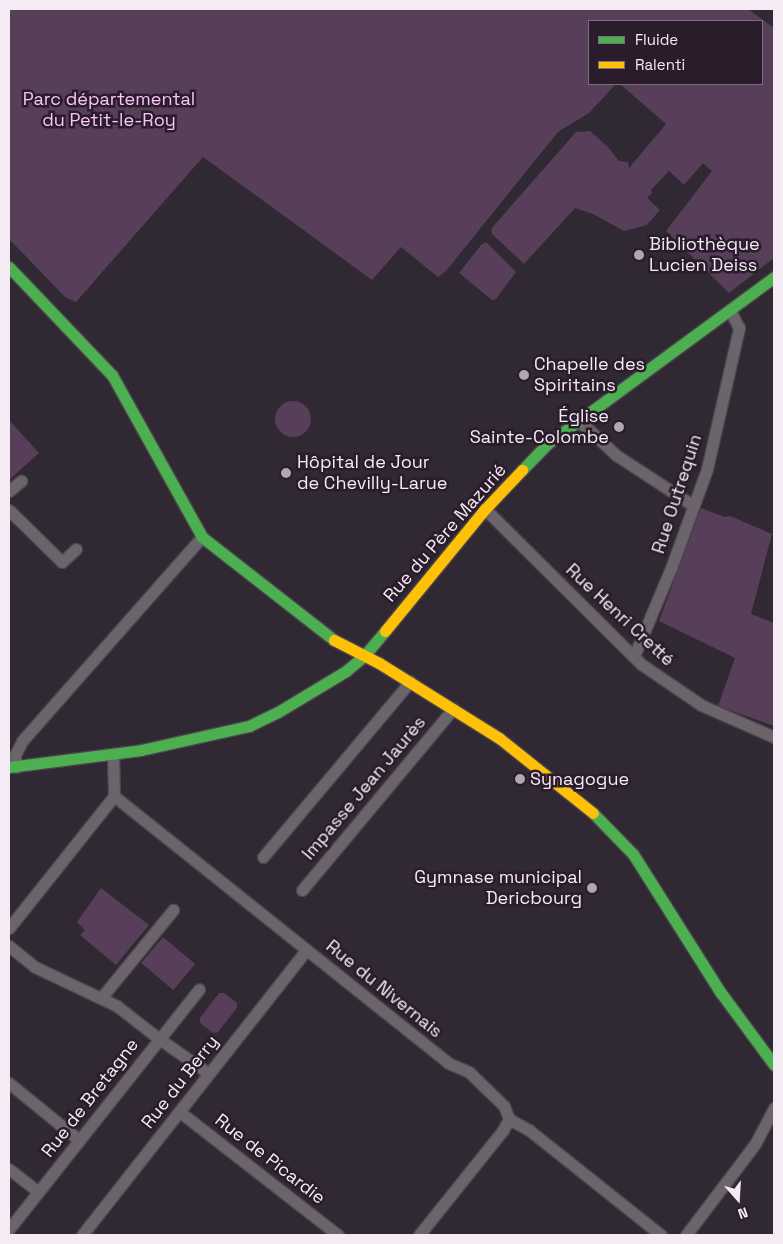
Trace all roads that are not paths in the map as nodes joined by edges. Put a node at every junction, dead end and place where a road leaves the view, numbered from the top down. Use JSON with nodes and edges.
{"nodes":[{"id":1,"x":9,"y":267,"type":"edge"},
{"id":2,"x":774,"y":277,"type":"edge"},
{"id":3,"x":730,"y":310,"type":"junction"},
{"id":4,"x":576,"y":421,"type":"junction"},
{"id":5,"x":21,"y":481,"type":"dead end"},
{"id":6,"x":9,"y":491,"type":"edge"},
{"id":7,"x":694,"y":506,"type":"junction"},
{"id":8,"x":485,"y":509,"type":"junction"},
{"id":9,"x":9,"y":510,"type":"edge"},
{"id":10,"x":202,"y":537,"type":"junction"},
{"id":11,"x":76,"y":549,"type":"dead end"},
{"id":12,"x":364,"y":656,"type":"junction"},
{"id":13,"x":634,"y":656,"type":"junction"},
{"id":14,"x":410,"y":682,"type":"junction"},
{"id":15,"x":453,"y":709,"type":"junction"},
{"id":16,"x":774,"y":737,"type":"edge"},
{"id":17,"x":113,"y":754,"type":"junction"},
{"id":18,"x":12,"y":767,"type":"edge"},
{"id":19,"x":114,"y":796,"type":"junction"},
{"id":20,"x":263,"y":857,"type":"dead end"},
{"id":21,"x":302,"y":890,"type":"dead end"},
{"id":22,"x":173,"y":910,"type":"dead end"},
{"id":23,"x":9,"y":928,"type":"edge"},
{"id":24,"x":9,"y":946,"type":"edge"},
{"id":25,"x":306,"y":950,"type":"junction"},
{"id":26,"x":199,"y":989,"type":"dead end"},
{"id":27,"x":101,"y":998,"type":"junction"},
{"id":28,"x":158,"y":1038,"type":"junction"},
{"id":29,"x":774,"y":1065,"type":"edge"},
{"id":30,"x":208,"y":1073,"type":"junction"},
{"id":31,"x":9,"y":1083,"type":"edge"},
{"id":32,"x":774,"y":1108,"type":"edge"},
{"id":33,"x":180,"y":1112,"type":"junction"},
{"id":34,"x":508,"y":1119,"type":"junction"},
{"id":35,"x":79,"y":1140,"type":"junction"},
{"id":36,"x":9,"y":1169,"type":"edge"},
{"id":37,"x":38,"y":1192,"type":"junction"},
{"id":38,"x":9,"y":1229,"type":"edge"},
{"id":39,"x":82,"y":1235,"type":"edge"},
{"id":40,"x":338,"y":1235,"type":"edge"},
{"id":41,"x":420,"y":1235,"type":"edge"},
{"id":42,"x":661,"y":1235,"type":"edge"},
{"id":43,"x":686,"y":1235,"type":"edge"}],
"edges":[{"from":1,"to":10,"type":"street"},
{"from":2,"to":3,"type":"street","name":"Rue du Père Mazurié"},
{"from":3,"to":4,"type":"street","name":"Rue du Père Mazurié"},
{"from":3,"to":7,"type":"street","name":"Rue Outrequin"},
{"from":4,"to":7,"type":"street"},
{"from":4,"to":8,"type":"street","name":"Rue du Père Mazurié"},
{"from":5,"to":6,"type":"street"},
{"from":7,"to":13,"type":"street","name":"Rue Outrequin"},
{"from":8,"to":12,"type":"street","name":"Rue du Père Mazurié"},
{"from":8,"to":13,"type":"street","name":"Rue Henri Cretté"},
{"from":9,"to":11,"type":"street"},
{"from":10,"to":12,"type":"street"},
{"from":10,"to":18,"type":"street"},
{"from":12,"to":14,"type":"street"},
{"from":12,"to":17,"type":"street","name":"Rue du Père Mazurié"},
{"from":13,"to":16,"type":"street","name":"Rue Henri Cretté"},
{"from":14,"to":15,"type":"street"},
{"from":14,"to":20,"type":"street"},
{"from":15,"to":21,"type":"street","name":"Impasse Jean Jaurès"},
{"from":15,"to":29,"type":"street"},
{"from":17,"to":18,"type":"street","name":"Rue du Père Mazurié"},
{"from":17,"to":19,"type":"street"},
{"from":19,"to":23,"type":"street"},
{"from":19,"to":25,"type":"street","name":"Rue du Nivernais"},
{"from":22,"to":27,"type":"street"},
{"from":24,"to":27,"type":"street"},
{"from":25,"to":30,"type":"street","name":"Rue du Berry"},
{"from":25,"to":34,"type":"street","name":"Rue du Nivernais"},
{"from":26,"to":28,"type":"street","name":"Rue de Bretagne"},
{"from":27,"to":28,"type":"street"},
{"from":28,"to":30,"type":"street"},
{"from":28,"to":35,"type":"street","name":"Rue de Bretagne"},
{"from":30,"to":33,"type":"street","name":"Rue du Berry"},
{"from":31,"to":35,"type":"street"},
{"from":32,"to":43,"type":"street"},
{"from":33,"to":39,"type":"street","name":"Rue du Berry"},
{"from":33,"to":40,"type":"street","name":"Rue de Picardie"},
{"from":34,"to":41,"type":"street"},
{"from":34,"to":42,"type":"street"},
{"from":35,"to":37,"type":"street","name":"Rue de Bretagne"},
{"from":36,"to":37,"type":"street"},
{"from":37,"to":38,"type":"street","name":"Rue de Bretagne"}]}
